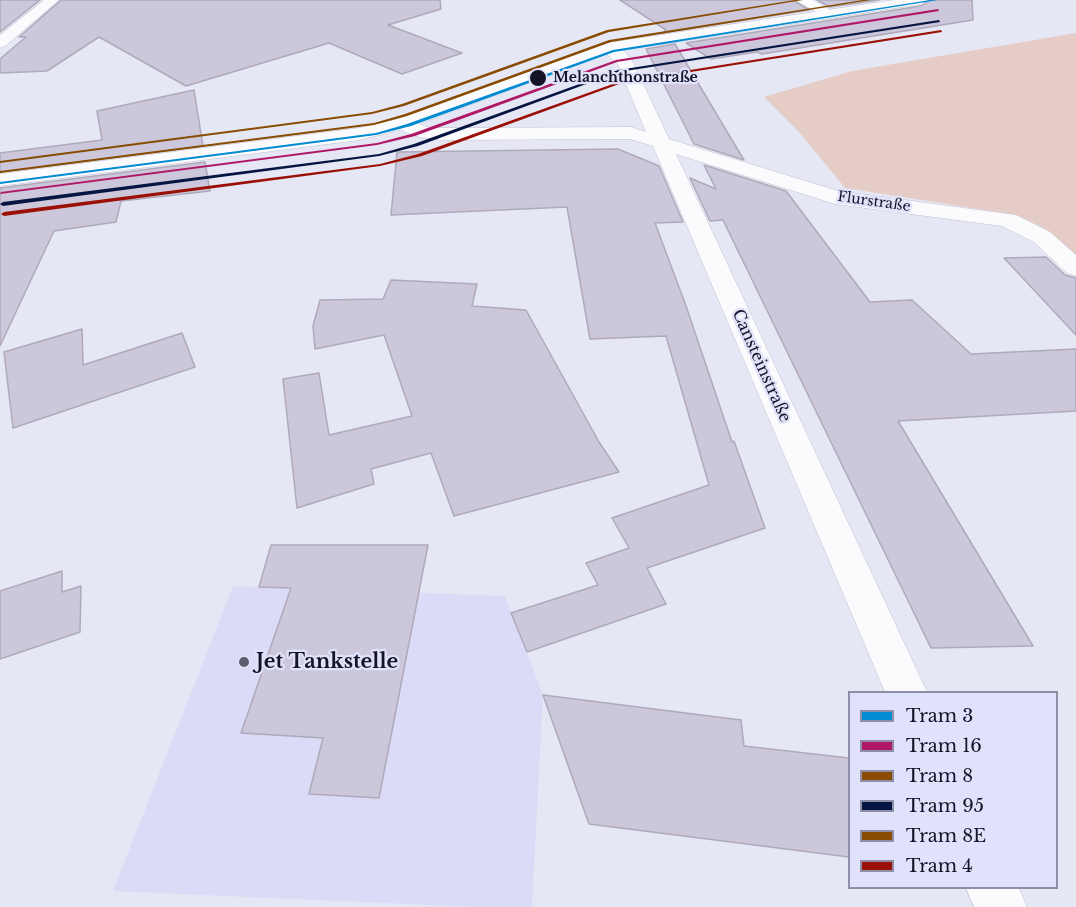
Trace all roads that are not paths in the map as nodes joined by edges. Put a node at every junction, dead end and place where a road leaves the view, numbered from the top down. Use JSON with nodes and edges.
{"nodes":[{"id":1,"x":52,"y":0,"type":"edge"},
{"id":2,"x":802,"y":0,"type":"edge"},
{"id":3,"x":921,"y":0,"type":"edge"},
{"id":4,"x":36,"y":13,"type":"junction"},
{"id":5,"x":830,"y":14,"type":"junction"},
{"id":6,"x":8,"y":16,"type":"dead end"},
{"id":7,"x":0,"y":43,"type":"edge"},
{"id":8,"x":607,"y":48,"type":"junction"},
{"id":9,"x":404,"y":123,"type":"junction"},
{"id":10,"x":663,"y":144,"type":"junction"},
{"id":11,"x":0,"y":180,"type":"edge"},
{"id":12,"x":1076,"y":268,"type":"edge"},
{"id":13,"x":905,"y":691,"type":"edge"},
{"id":14,"x":992,"y":889,"type":"edge"},
{"id":15,"x":1001,"y":907,"type":"edge"}],
"edges":[{"from":1,"to":4,"type":"street"},
{"from":2,"to":5,"type":"street"},
{"from":3,"to":5,"type":"street"},
{"from":4,"to":6,"type":"street"},
{"from":4,"to":7,"type":"street"},
{"from":5,"to":8,"type":"street"},
{"from":8,"to":9,"type":"street"},
{"from":8,"to":10,"type":"street","name":"Cansteinstraße"},
{"from":9,"to":10,"type":"street"},
{"from":9,"to":11,"type":"street"},
{"from":10,"to":12,"type":"street","name":"Flurstraße"},
{"from":10,"to":13,"type":"street","name":"Cansteinstraße"},
{"from":14,"to":15,"type":"street"}]}
